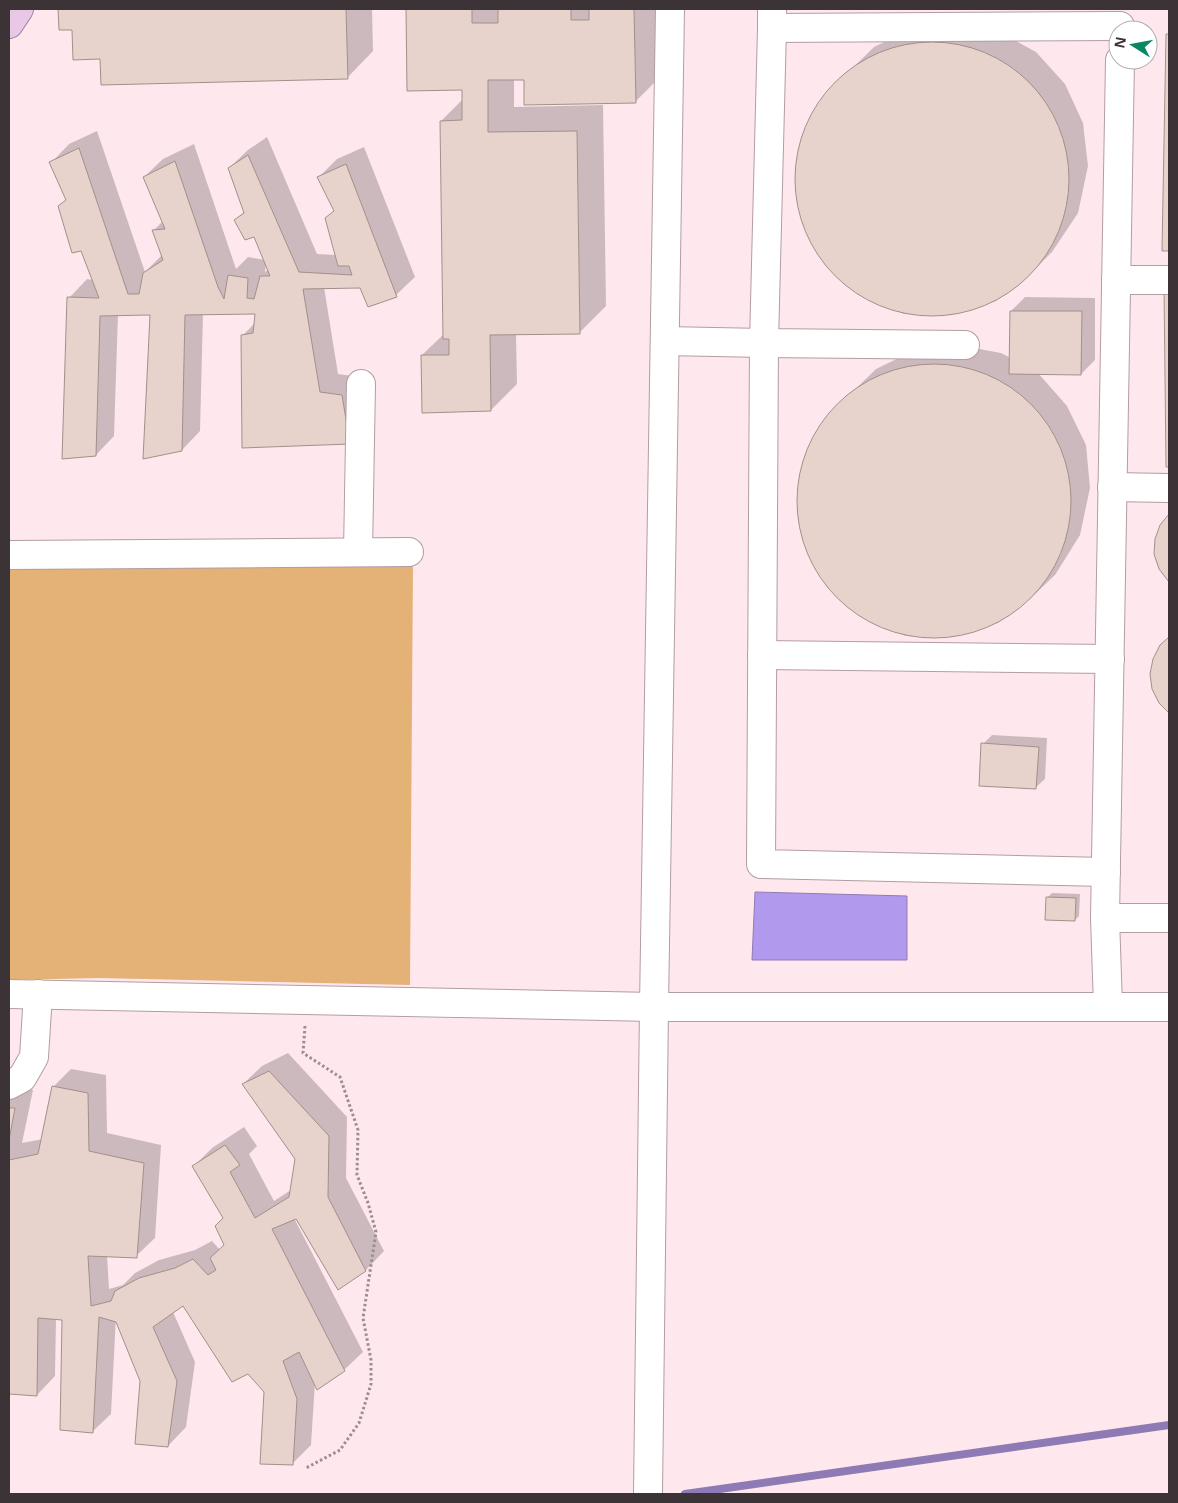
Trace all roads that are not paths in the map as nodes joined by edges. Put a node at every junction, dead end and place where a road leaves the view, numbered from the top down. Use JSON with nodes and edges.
{"nodes":[{"id":1,"x":19,"y":9,"type":"edge"},
{"id":2,"x":670,"y":9,"type":"edge"},
{"id":3,"x":772,"y":18,"type":"edge"},
{"id":4,"x":1108,"y":22,"type":"edge"},
{"id":5,"x":9,"y":24,"type":"edge"},
{"id":6,"x":1120,"y":70,"type":"edge"},
{"id":7,"x":1116,"y":280,"type":"junction"},
{"id":8,"x":1169,"y":280,"type":"edge"},
{"id":9,"x":665,"y":341,"type":"junction"},
{"id":10,"x":764,"y":343,"type":"junction"},
{"id":11,"x":965,"y":345,"type":"dead end"},
{"id":12,"x":361,"y":384,"type":"dead end"},
{"id":13,"x":1112,"y":487,"type":"junction"},
{"id":14,"x":1169,"y":488,"type":"edge"},
{"id":15,"x":358,"y":552,"type":"junction"},
{"id":16,"x":409,"y":552,"type":"dead end"},
{"id":17,"x":9,"y":555,"type":"edge"},
{"id":18,"x":762,"y":655,"type":"junction"},
{"id":19,"x":1110,"y":659,"type":"junction"},
{"id":20,"x":1106,"y":872,"type":"junction"},
{"id":21,"x":1105,"y":918,"type":"junction"},
{"id":22,"x":1169,"y":918,"type":"edge"},
{"id":23,"x":9,"y":994,"type":"edge"},
{"id":24,"x":38,"y":994,"type":"junction"},
{"id":25,"x":1108,"y":1006,"type":"junction"},
{"id":26,"x":654,"y":1007,"type":"junction"},
{"id":27,"x":1169,"y":1007,"type":"edge"},
{"id":28,"x":9,"y":1085,"type":"edge"},
{"id":29,"x":648,"y":1494,"type":"edge"}],
"edges":[{"from":1,"to":5,"type":"main road"},
{"from":2,"to":9,"type":"street"},
{"from":3,"to":4,"type":"street"},
{"from":3,"to":10,"type":"street"},
{"from":6,"to":7,"type":"street"},
{"from":7,"to":8,"type":"street"},
{"from":7,"to":13,"type":"street"},
{"from":9,"to":10,"type":"street"},
{"from":9,"to":26,"type":"street"},
{"from":10,"to":11,"type":"street"},
{"from":10,"to":18,"type":"street"},
{"from":12,"to":15,"type":"street"},
{"from":13,"to":14,"type":"street"},
{"from":13,"to":19,"type":"street"},
{"from":15,"to":16,"type":"street"},
{"from":15,"to":17,"type":"street"},
{"from":18,"to":19,"type":"street"},
{"from":18,"to":20,"type":"street"},
{"from":19,"to":20,"type":"street"},
{"from":20,"to":21,"type":"street"},
{"from":21,"to":22,"type":"street"},
{"from":21,"to":25,"type":"street"},
{"from":23,"to":24,"type":"street"},
{"from":24,"to":26,"type":"street"},
{"from":24,"to":28,"type":"street"},
{"from":25,"to":26,"type":"street"},
{"from":25,"to":27,"type":"street"},
{"from":26,"to":29,"type":"street"}]}
